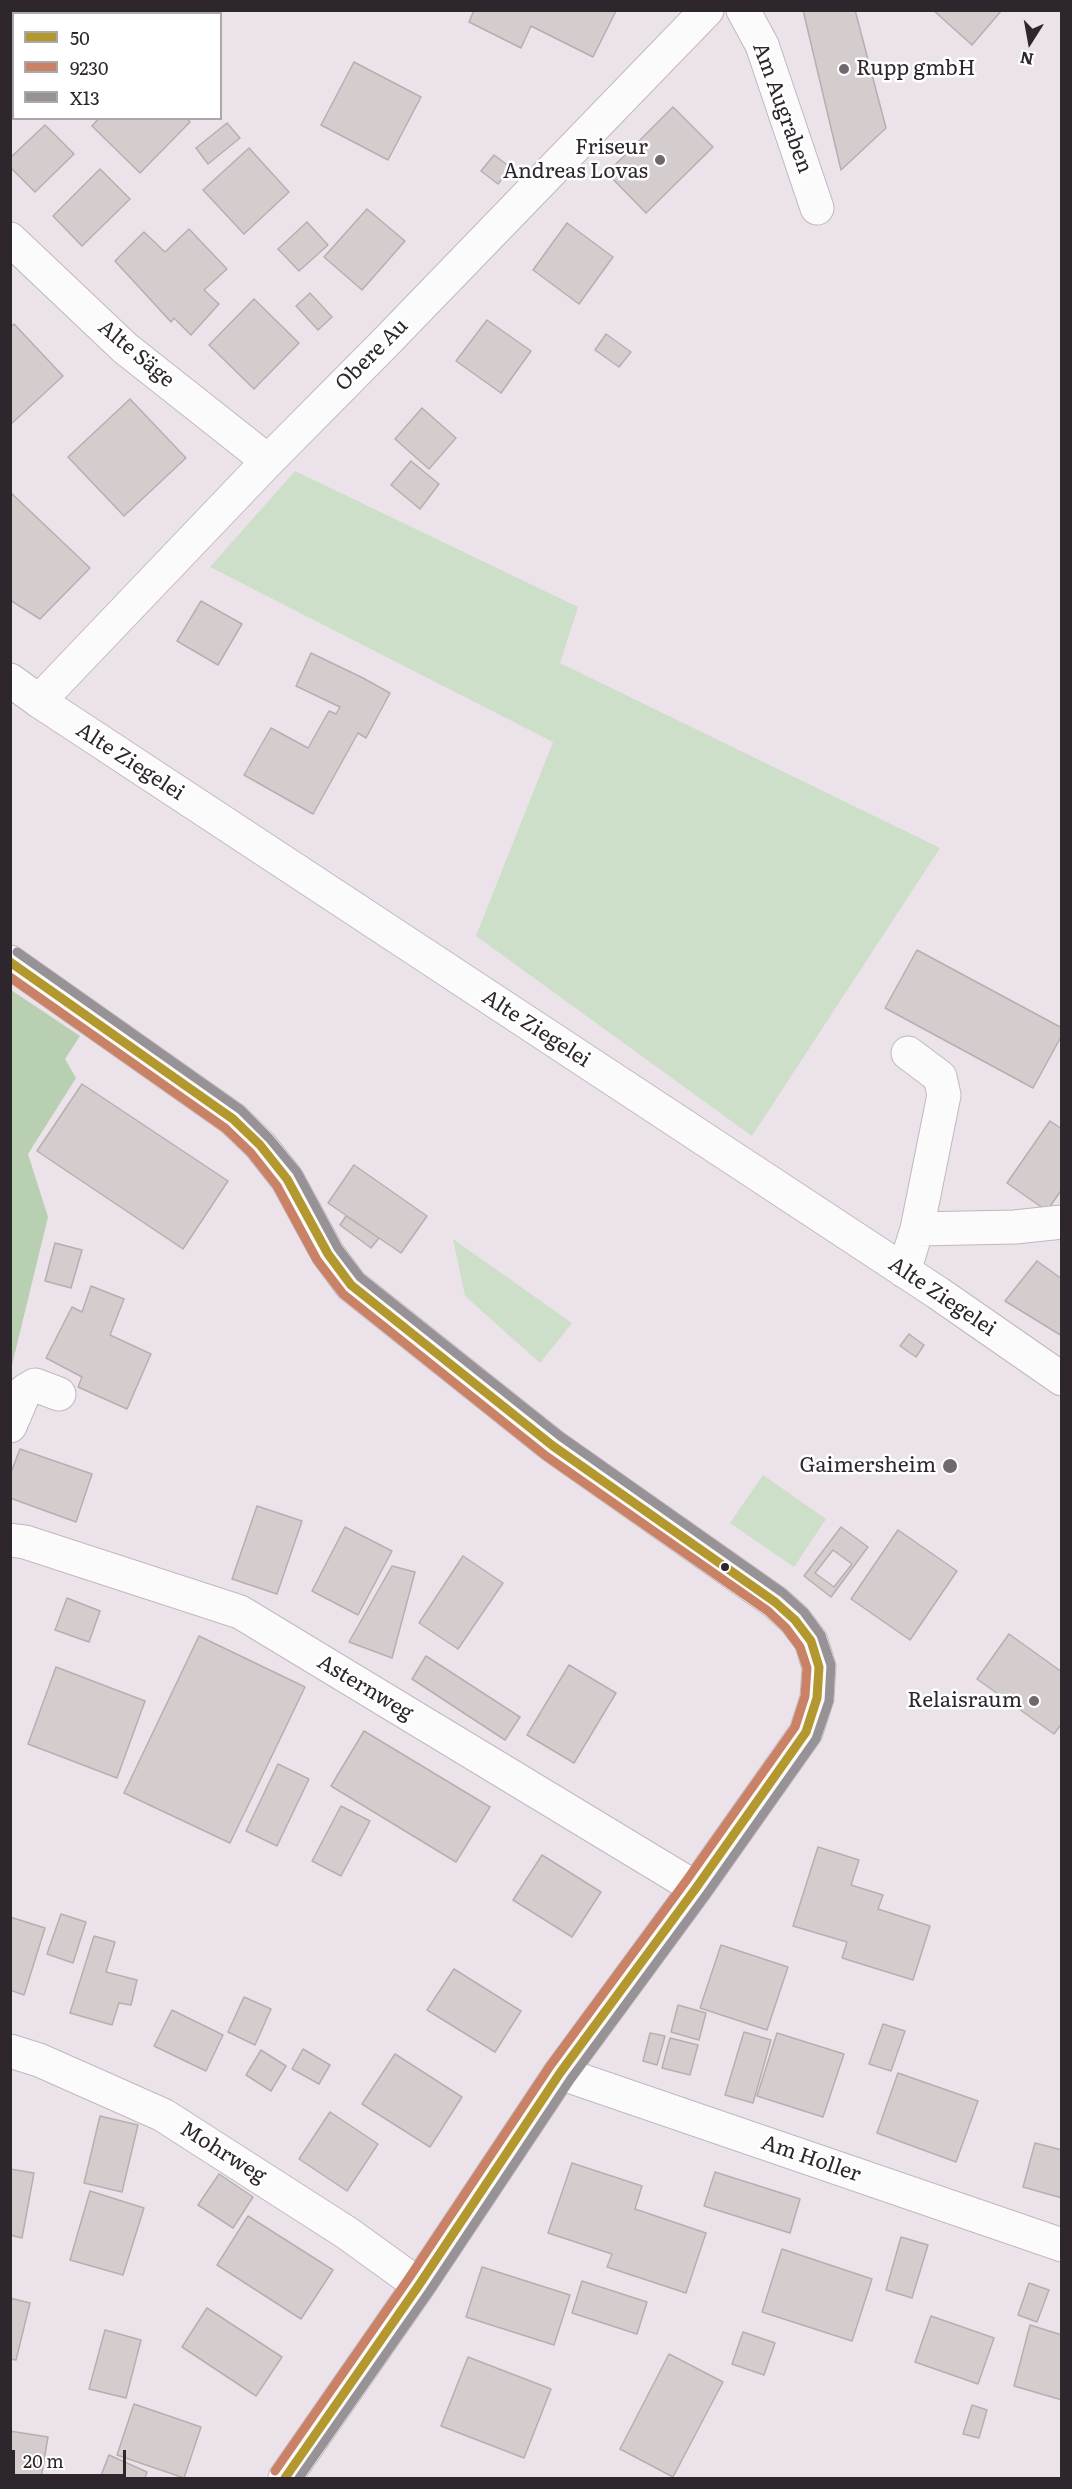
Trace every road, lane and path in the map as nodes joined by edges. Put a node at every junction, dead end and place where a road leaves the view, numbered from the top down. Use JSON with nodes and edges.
{"nodes":[{"id":1,"x":707,"y":10,"type":"edge"},
{"id":2,"x":743,"y":10,"type":"edge"},
{"id":3,"x":817,"y":208,"type":"dead end"},
{"id":4,"x":10,"y":239,"type":"edge"},
{"id":5,"x":268,"y":461,"type":"junction"},
{"id":6,"x":10,"y":680,"type":"edge"},
{"id":7,"x":39,"y":701,"type":"junction"},
{"id":8,"x":10,"y":962,"type":"edge"},
{"id":9,"x":908,"y":1053,"type":"dead end"},
{"id":10,"x":1062,"y":1222,"type":"edge"},
{"id":11,"x":917,"y":1229,"type":"junction"},
{"id":12,"x":904,"y":1271,"type":"junction"},
{"id":13,"x":1062,"y":1379,"type":"edge"},
{"id":14,"x":59,"y":1394,"type":"dead end"},
{"id":15,"x":10,"y":1426,"type":"edge"},
{"id":16,"x":10,"y":1540,"type":"edge"},
{"id":17,"x":696,"y":1888,"type":"junction"},
{"id":18,"x":10,"y":2051,"type":"edge"},
{"id":19,"x":560,"y":2073,"type":"junction"},
{"id":20,"x":1062,"y":2246,"type":"edge"},
{"id":21,"x":419,"y":2285,"type":"junction"},
{"id":22,"x":285,"y":2478,"type":"edge"}],
"edges":[{"from":1,"to":5,"type":"street","name":"Obere Au"},
{"from":2,"to":3,"type":"street","name":"Am Augraben"},
{"from":4,"to":5,"type":"street","name":"Alte Säge"},
{"from":5,"to":7,"type":"street","name":"Obere Au"},
{"from":6,"to":7,"type":"street","name":"Alte Ziegelei"},
{"from":7,"to":12,"type":"street","name":"Alte Ziegelei"},
{"from":8,"to":17,"type":"street"},
{"from":9,"to":11,"type":"street"},
{"from":10,"to":11,"type":"street"},
{"from":11,"to":12,"type":"street"},
{"from":12,"to":13,"type":"street","name":"Alte Ziegelei"},
{"from":14,"to":15,"type":"street"},
{"from":16,"to":17,"type":"street","name":"Asternweg"},
{"from":17,"to":19,"type":"street"},
{"from":18,"to":21,"type":"street","name":"Mohrweg"},
{"from":19,"to":20,"type":"street","name":"Am Holler"},
{"from":19,"to":21,"type":"street"},
{"from":21,"to":22,"type":"street"}]}
